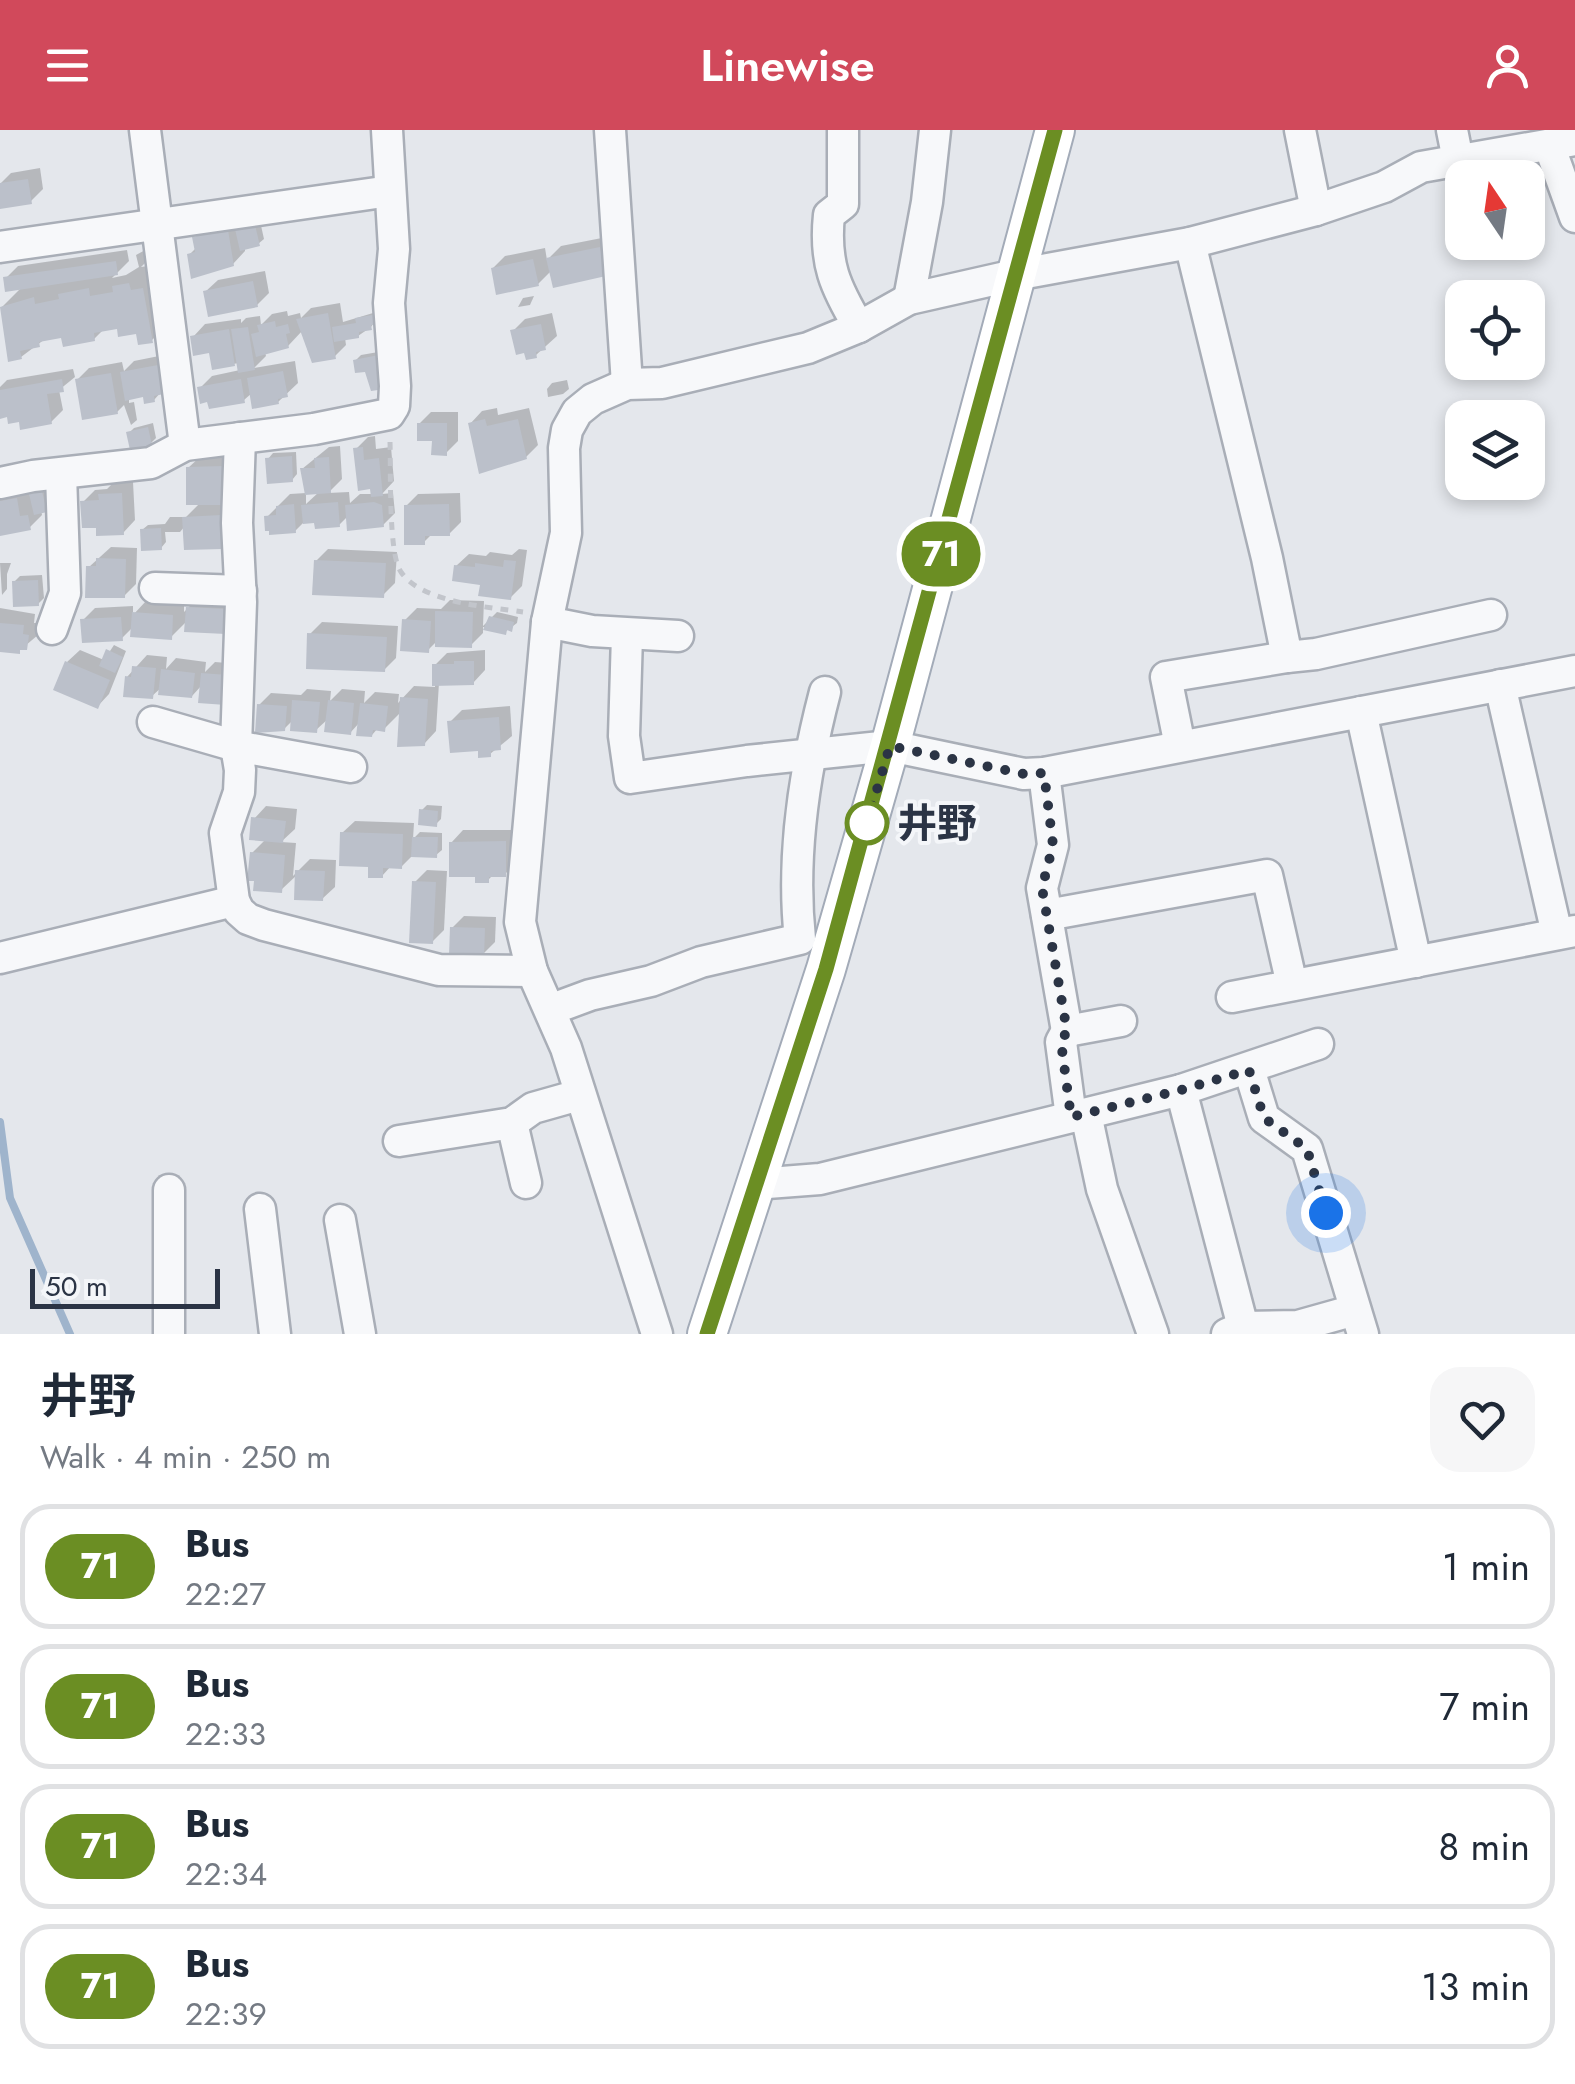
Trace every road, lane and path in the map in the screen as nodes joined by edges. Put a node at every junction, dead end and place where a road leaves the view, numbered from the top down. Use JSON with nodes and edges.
{"nodes":[{"id":1,"x":145,"y":130,"type":"edge"},
{"id":2,"x":387,"y":130,"type":"edge"},
{"id":3,"x":610,"y":130,"type":"edge"},
{"id":4,"x":843,"y":130,"type":"edge"},
{"id":5,"x":935,"y":130,"type":"edge"},
{"id":6,"x":1055,"y":130,"type":"edge"},
{"id":7,"x":1300,"y":130,"type":"edge"},
{"id":8,"x":1452,"y":130,"type":"edge"},
{"id":9,"x":1562,"y":143,"type":"edge"},
{"id":10,"x":1458,"y":160,"type":"joint"},
{"id":11,"x":1445,"y":162,"type":"edge"},
{"id":12,"x":390,"y":191,"type":"junction"},
{"id":13,"x":1316,"y":210,"type":"junction"},
{"id":14,"x":1575,"y":217,"type":"edge"},
{"id":15,"x":158,"y":225,"type":"junction"},
{"id":16,"x":1190,"y":243,"type":"junction"},
{"id":17,"x":0,"y":247,"type":"edge"},
{"id":18,"x":1014,"y":275,"type":"junction"},
{"id":19,"x":909,"y":299,"type":"junction"},
{"id":20,"x":860,"y":327,"type":"junction"},
{"id":21,"x":627,"y":384,"type":"junction"},
{"id":22,"x":390,"y":414,"type":"junction"},
{"id":23,"x":240,"y":438,"type":"junction"},
{"id":24,"x":185,"y":445,"type":"junction"},
{"id":25,"x":62,"y":474,"type":"junction"},
{"id":26,"x":0,"y":483,"type":"edge"},
{"id":27,"x":155,"y":588,"type":"dead end"},
{"id":28,"x":240,"y":591,"type":"junction"},
{"id":29,"x":1491,"y":615,"type":"dead end"},
{"id":30,"x":547,"y":619,"type":"junction"},
{"id":31,"x":52,"y":629,"type":"dead end"},
{"id":32,"x":627,"y":634,"type":"junction"},
{"id":33,"x":678,"y":636,"type":"dead end"},
{"id":34,"x":1286,"y":657,"type":"junction"},
{"id":35,"x":1575,"y":670,"type":"edge"},
{"id":36,"x":1500,"y":686,"type":"junction"},
{"id":37,"x":825,"y":692,"type":"dead end"},
{"id":38,"x":1361,"y":712,"type":"junction"},
{"id":39,"x":153,"y":722,"type":"dead end"},
{"id":40,"x":236,"y":746,"type":"junction"},
{"id":41,"x":890,"y":746,"type":"junction"},
{"id":42,"x":1180,"y":746,"type":"junction"},
{"id":43,"x":810,"y":757,"type":"junction"},
{"id":44,"x":352,"y":766,"type":"dead end"},
{"id":45,"x":1044,"y":773,"type":"junction"},
{"id":46,"x":234,"y":902,"type":"junction"},
{"id":47,"x":796,"y":904,"type":"junction"},
{"id":48,"x":844,"y":904,"type":"junction"},
{"id":49,"x":1048,"y":916,"type":"junction"},
{"id":50,"x":1566,"y":933,"type":"edge"},
{"id":51,"x":0,"y":958,"type":"edge"},
{"id":52,"x":1416,"y":962,"type":"junction"},
{"id":53,"x":532,"y":971,"type":"junction"},
{"id":54,"x":1292,"y":986,"type":"junction"},
{"id":55,"x":1232,"y":997,"type":"dead end"},
{"id":56,"x":552,"y":1014,"type":"junction"},
{"id":57,"x":1121,"y":1022,"type":"dead end"},
{"id":58,"x":1067,"y":1031,"type":"junction"},
{"id":59,"x":1318,"y":1044,"type":"dead end"},
{"id":60,"x":1249,"y":1070,"type":"junction"},
{"id":61,"x":1181,"y":1090,"type":"junction"},
{"id":62,"x":580,"y":1096,"type":"junction"},
{"id":63,"x":1078,"y":1115,"type":"junction"},
{"id":64,"x":512,"y":1123,"type":"junction"},
{"id":65,"x":398,"y":1141,"type":"dead end"},
{"id":66,"x":526,"y":1183,"type":"dead end"},
{"id":67,"x":756,"y":1184,"type":"junction"},
{"id":68,"x":169,"y":1190,"type":"dead end"},
{"id":69,"x":260,"y":1210,"type":"dead end"},
{"id":70,"x":340,"y":1220,"type":"dead end"},
{"id":71,"x":1359,"y":1322,"type":"edge"},
{"id":72,"x":1235,"y":1331,"type":"edge"},
{"id":73,"x":169,"y":1334,"type":"edge"},
{"id":74,"x":275,"y":1334,"type":"edge"},
{"id":75,"x":360,"y":1334,"type":"edge"},
{"id":76,"x":656,"y":1334,"type":"edge"},
{"id":77,"x":707,"y":1334,"type":"edge"},
{"id":78,"x":1153,"y":1334,"type":"edge"}],
"edges":[{"from":1,"to":15,"type":"street"},
{"from":2,"to":12,"type":"street"},
{"from":3,"to":21,"type":"street"},
{"from":4,"to":20,"type":"street"},
{"from":5,"to":19,"type":"street"},
{"from":6,"to":18,"type":"main road"},
{"from":7,"to":13,"type":"street"},
{"from":8,"to":10,"type":"street"},
{"from":9,"to":10,"type":"street"},
{"from":9,"to":14,"type":"street"},
{"from":11,"to":13,"type":"street"},
{"from":12,"to":15,"type":"street"},
{"from":12,"to":22,"type":"street"},
{"from":13,"to":16,"type":"street"},
{"from":15,"to":17,"type":"street"},
{"from":15,"to":24,"type":"street"},
{"from":16,"to":18,"type":"street"},
{"from":16,"to":34,"type":"street"},
{"from":18,"to":19,"type":"street"},
{"from":18,"to":41,"type":"main road"},
{"from":19,"to":20,"type":"street"},
{"from":20,"to":21,"type":"street"},
{"from":21,"to":30,"type":"street"},
{"from":22,"to":23,"type":"street"},
{"from":22,"to":30,"type":"path"},
{"from":23,"to":24,"type":"street"},
{"from":23,"to":28,"type":"street"},
{"from":24,"to":25,"type":"street"},
{"from":25,"to":26,"type":"street"},
{"from":25,"to":31,"type":"street"},
{"from":27,"to":28,"type":"street"},
{"from":28,"to":40,"type":"street"},
{"from":29,"to":34,"type":"street"},
{"from":30,"to":32,"type":"street"},
{"from":30,"to":53,"type":"street"},
{"from":32,"to":33,"type":"street"},
{"from":32,"to":43,"type":"street"},
{"from":34,"to":42,"type":"street"},
{"from":35,"to":36,"type":"street"},
{"from":36,"to":38,"type":"street"},
{"from":36,"to":50,"type":"street"},
{"from":37,"to":43,"type":"street"},
{"from":38,"to":42,"type":"street"},
{"from":38,"to":52,"type":"street"},
{"from":39,"to":40,"type":"street"},
{"from":40,"to":44,"type":"street"},
{"from":40,"to":46,"type":"street"},
{"from":41,"to":43,"type":"street"},
{"from":41,"to":45,"type":"street"},
{"from":41,"to":48,"type":"main road"},
{"from":42,"to":45,"type":"street"},
{"from":43,"to":47,"type":"street"},
{"from":45,"to":49,"type":"street"},
{"from":46,"to":51,"type":"street"},
{"from":46,"to":53,"type":"street"},
{"from":47,"to":48,"type":"street"},
{"from":47,"to":56,"type":"street"},
{"from":48,"to":67,"type":"main road"},
{"from":49,"to":54,"type":"street"},
{"from":49,"to":58,"type":"street"},
{"from":50,"to":52,"type":"street"},
{"from":52,"to":54,"type":"street"},
{"from":53,"to":56,"type":"street"},
{"from":54,"to":55,"type":"street"},
{"from":56,"to":62,"type":"street"},
{"from":57,"to":58,"type":"street"},
{"from":58,"to":63,"type":"street"},
{"from":59,"to":60,"type":"street"},
{"from":60,"to":61,"type":"street"},
{"from":60,"to":71,"type":"street"},
{"from":61,"to":63,"type":"street"},
{"from":61,"to":72,"type":"street"},
{"from":62,"to":64,"type":"street"},
{"from":62,"to":76,"type":"street"},
{"from":63,"to":67,"type":"street"},
{"from":63,"to":78,"type":"street"},
{"from":64,"to":65,"type":"street"},
{"from":64,"to":66,"type":"street"},
{"from":67,"to":77,"type":"main road"},
{"from":68,"to":73,"type":"street"},
{"from":69,"to":74,"type":"street"},
{"from":70,"to":75,"type":"street"},
{"from":71,"to":72,"type":"street"}]}
